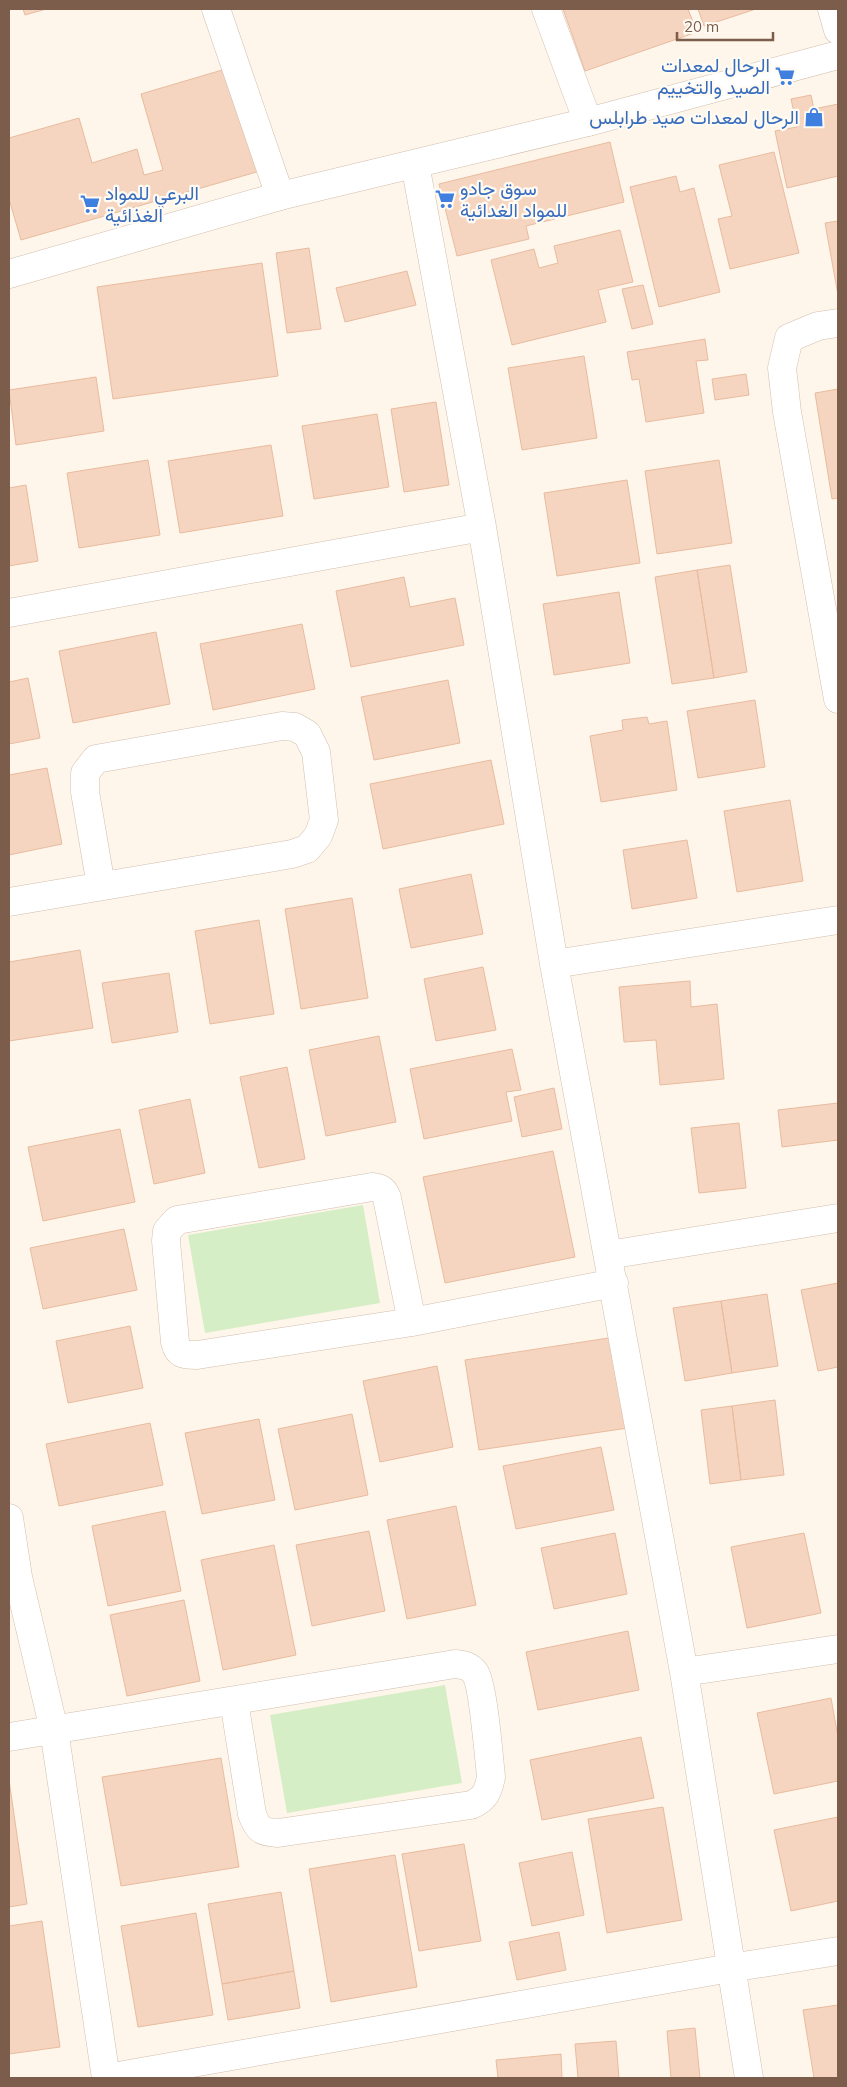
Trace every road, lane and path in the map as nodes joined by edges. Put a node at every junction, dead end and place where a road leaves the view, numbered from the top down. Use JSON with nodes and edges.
{"nodes":[{"id":1,"x":216,"y":9,"type":"edge"},
{"id":2,"x":546,"y":9,"type":"edge"},
{"id":3,"x":832,"y":9,"type":"edge"},
{"id":4,"x":838,"y":30,"type":"edge"},
{"id":5,"x":838,"y":55,"type":"edge"},
{"id":6,"x":588,"y":122,"type":"junction"},
{"id":7,"x":415,"y":164,"type":"junction"},
{"id":8,"x":280,"y":196,"type":"junction"},
{"id":9,"x":9,"y":274,"type":"edge"},
{"id":10,"x":838,"y":323,"type":"edge"},
{"id":11,"x":482,"y":527,"type":"junction"},
{"id":12,"x":9,"y":612,"type":"edge"},
{"id":13,"x":838,"y":699,"type":"edge"},
{"id":14,"x":100,"y":886,"type":"junction"},
{"id":15,"x":9,"y":902,"type":"edge"},
{"id":16,"x":838,"y":920,"type":"edge"},
{"id":17,"x":554,"y":964,"type":"junction"},
{"id":18,"x":838,"y":1218,"type":"edge"},
{"id":19,"x":608,"y":1255,"type":"junction"},
{"id":20,"x":614,"y":1283,"type":"junction"},
{"id":21,"x":412,"y":1322,"type":"junction"},
{"id":22,"x":9,"y":1518,"type":"edge"},
{"id":23,"x":13,"y":1577,"type":"edge"},
{"id":24,"x":838,"y":1649,"type":"edge"},
{"id":25,"x":684,"y":1672,"type":"junction"},
{"id":26,"x":234,"y":1701,"type":"junction"},
{"id":27,"x":54,"y":1730,"type":"junction"},
{"id":28,"x":9,"y":1736,"type":"edge"},
{"id":29,"x":838,"y":1951,"type":"edge"},
{"id":30,"x":730,"y":1968,"type":"junction"},
{"id":31,"x":106,"y":2078,"type":"edge"},
{"id":32,"x":749,"y":2078,"type":"edge"}],
"edges":[{"from":1,"to":8,"type":"street"},
{"from":2,"to":6,"type":"street"},
{"from":3,"to":4,"type":"street"},
{"from":5,"to":6,"type":"street"},
{"from":6,"to":7,"type":"street"},
{"from":7,"to":8,"type":"street"},
{"from":7,"to":11,"type":"street"},
{"from":8,"to":9,"type":"street"},
{"from":10,"to":13,"type":"street"},
{"from":11,"to":12,"type":"street"},
{"from":11,"to":17,"type":"street"},
{"from":14,"to":14,"type":"street"},
{"from":14,"to":15,"type":"street"},
{"from":16,"to":17,"type":"street"},
{"from":17,"to":19,"type":"street"},
{"from":18,"to":19,"type":"street"},
{"from":19,"to":20,"type":"street"},
{"from":20,"to":21,"type":"street"},
{"from":20,"to":25,"type":"street"},
{"from":21,"to":21,"type":"street"},
{"from":22,"to":23,"type":"street"},
{"from":23,"to":27,"type":"street"},
{"from":24,"to":25,"type":"street"},
{"from":25,"to":30,"type":"street"},
{"from":26,"to":26,"type":"street"},
{"from":26,"to":27,"type":"street"},
{"from":27,"to":28,"type":"street"},
{"from":27,"to":31,"type":"street"},
{"from":29,"to":30,"type":"street"},
{"from":30,"to":31,"type":"street"},
{"from":30,"to":32,"type":"street"}]}
